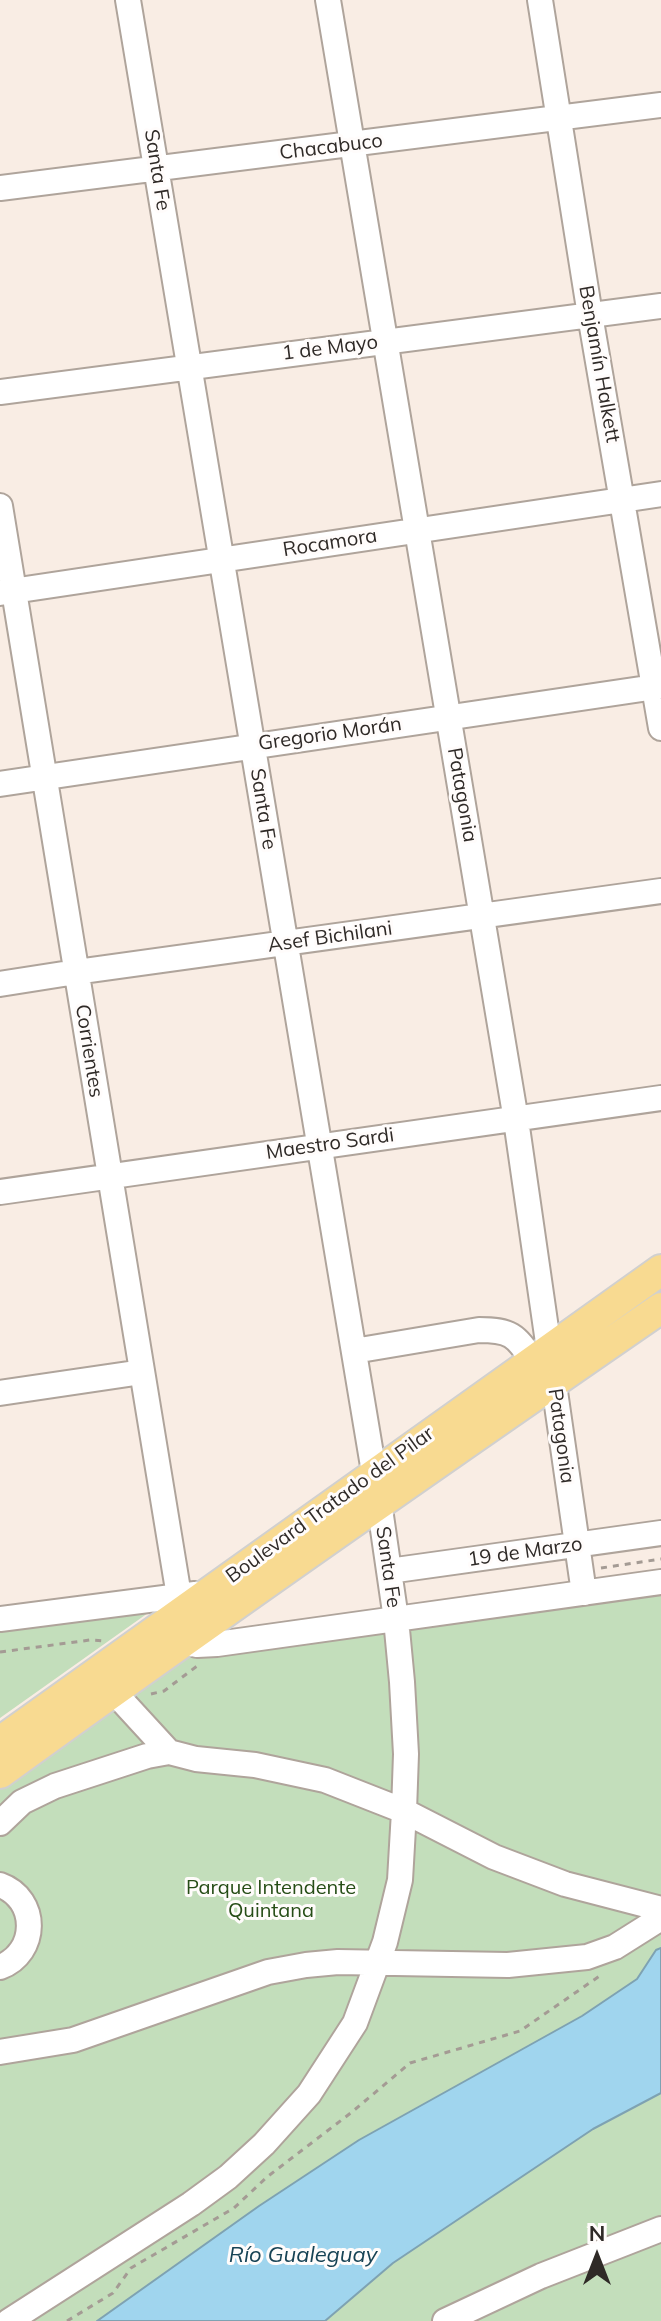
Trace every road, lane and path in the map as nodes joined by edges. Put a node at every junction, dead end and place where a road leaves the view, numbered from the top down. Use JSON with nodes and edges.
{"nodes":[{"id":1,"x":128,"y":0,"type":"edge"},
{"id":2,"x":328,"y":0,"type":"edge"},
{"id":3,"x":540,"y":0,"type":"edge"},
{"id":4,"x":661,"y":105,"type":"edge"},
{"id":5,"x":560,"y":117,"type":"junction"},
{"id":6,"x":352,"y":144,"type":"junction"},
{"id":7,"x":157,"y":169,"type":"junction"},
{"id":8,"x":0,"y":188,"type":"edge"},
{"id":9,"x":661,"y":306,"type":"edge"},
{"id":10,"x":590,"y":315,"type":"junction"},
{"id":11,"x":386,"y":341,"type":"junction"},
{"id":12,"x":190,"y":367,"type":"junction"},
{"id":13,"x":0,"y":392,"type":"edge"},
{"id":14,"x":661,"y":494,"type":"edge"},
{"id":15,"x":623,"y":500,"type":"junction"},
{"id":16,"x":0,"y":506,"type":"edge"},
{"id":17,"x":417,"y":530,"type":"junction"},
{"id":18,"x":221,"y":559,"type":"junction"},
{"id":19,"x":7,"y":592,"type":"edge"},
{"id":20,"x":658,"y":686,"type":"edge"},
{"id":21,"x":448,"y":716,"type":"junction"},
{"id":22,"x":661,"y":728,"type":"edge"},
{"id":23,"x":253,"y":745,"type":"junction"},
{"id":24,"x":44,"y":777,"type":"junction"},
{"id":25,"x":0,"y":784,"type":"edge"},
{"id":26,"x":661,"y":891,"type":"edge"},
{"id":27,"x":482,"y":916,"type":"junction"},
{"id":28,"x":286,"y":943,"type":"junction"},
{"id":29,"x":76,"y":972,"type":"junction"},
{"id":30,"x":0,"y":984,"type":"edge"},
{"id":31,"x":661,"y":1098,"type":"edge"},
{"id":32,"x":516,"y":1120,"type":"junction"},
{"id":33,"x":319,"y":1145,"type":"junction"},
{"id":34,"x":110,"y":1175,"type":"junction"},
{"id":35,"x":0,"y":1192,"type":"edge"},
{"id":36,"x":661,"y":1270,"type":"edge"},
{"id":37,"x":661,"y":1308,"type":"edge"},
{"id":38,"x":354,"y":1351,"type":"junction"},
{"id":39,"x":540,"y":1354,"type":"junction"},
{"id":40,"x":142,"y":1372,"type":"junction"},
{"id":41,"x":554,"y":1382,"type":"junction"},
{"id":42,"x":0,"y":1393,"type":"edge"},
{"id":43,"x":376,"y":1487,"type":"junction"},
{"id":44,"x":661,"y":1533,"type":"edge"},
{"id":45,"x":577,"y":1545,"type":"junction"},
{"id":46,"x":294,"y":1546,"type":"junction"},
{"id":47,"x":389,"y":1571,"type":"junction"},
{"id":48,"x":661,"y":1582,"type":"edge"},
{"id":49,"x":584,"y":1593,"type":"junction"},
{"id":50,"x":0,"y":1619,"type":"edge"},
{"id":51,"x":396,"y":1619,"type":"junction"},
{"id":52,"x":176,"y":1620,"type":"junction"},
{"id":53,"x":105,"y":1681,"type":"junction"},
{"id":54,"x":0,"y":1742,"type":"edge"},
{"id":55,"x":169,"y":1752,"type":"junction"},
{"id":56,"x":0,"y":1773,"type":"edge"},
{"id":57,"x":404,"y":1811,"type":"junction"},
{"id":58,"x":0,"y":1823,"type":"edge"},
{"id":59,"x":0,"y":1885,"type":"edge"},
{"id":60,"x":661,"y":1909,"type":"edge"},
{"id":61,"x":661,"y":1918,"type":"edge"},
{"id":62,"x":378,"y":1962,"type":"junction"},
{"id":63,"x":0,"y":1967,"type":"edge"},
{"id":64,"x":607,"y":1971,"type":"dead end"},
{"id":65,"x":0,"y":2052,"type":"edge"},
{"id":66,"x":661,"y":2229,"type":"edge"},
{"id":67,"x":9,"y":2321,"type":"edge"},
{"id":68,"x":67,"y":2321,"type":"edge"},
{"id":69,"x":445,"y":2321,"type":"edge"}],
"edges":[{"from":1,"to":7,"type":"street","name":"Santa Fe"},
{"from":2,"to":6,"type":"street","name":"Patagonia"},
{"from":3,"to":5,"type":"street","name":"Benjamín Halkett"},
{"from":4,"to":5,"type":"street","name":"Chacabuco"},
{"from":5,"to":6,"type":"street","name":"Chacabuco"},
{"from":5,"to":10,"type":"street","name":"Benjamín Halkett"},
{"from":6,"to":7,"type":"street","name":"Chacabuco"},
{"from":6,"to":11,"type":"street","name":"Patagonia"},
{"from":7,"to":8,"type":"street","name":"Chacabuco"},
{"from":7,"to":12,"type":"street","name":"Santa Fe"},
{"from":9,"to":10,"type":"street","name":"1 de Mayo"},
{"from":10,"to":11,"type":"street","name":"1 de Mayo"},
{"from":10,"to":15,"type":"street","name":"Benjamín Halkett"},
{"from":11,"to":12,"type":"street","name":"1 de Mayo"},
{"from":11,"to":17,"type":"street","name":"Patagonia"},
{"from":12,"to":13,"type":"street","name":"1 de Mayo"},
{"from":12,"to":18,"type":"street","name":"Santa Fe"},
{"from":14,"to":15,"type":"street","name":"Rocamora"},
{"from":15,"to":17,"type":"street","name":"Rocamora"},
{"from":15,"to":20,"type":"street","name":"Benjamín Halkett"},
{"from":16,"to":19,"type":"street","name":"Corrientes"},
{"from":17,"to":18,"type":"street","name":"Rocamora"},
{"from":17,"to":21,"type":"street","name":"Patagonia"},
{"from":18,"to":19,"type":"street","name":"Rocamora"},
{"from":18,"to":23,"type":"street","name":"Santa Fe"},
{"from":19,"to":24,"type":"street","name":"Corrientes"},
{"from":20,"to":21,"type":"street","name":"Gregorio Morán"},
{"from":20,"to":22,"type":"street","name":"Benjamín Halkett"},
{"from":21,"to":23,"type":"street","name":"Gregorio Morán"},
{"from":21,"to":27,"type":"street","name":"Patagonia"},
{"from":23,"to":24,"type":"street","name":"Gregorio Morán"},
{"from":23,"to":28,"type":"street","name":"Santa Fe"},
{"from":24,"to":25,"type":"street","name":"Gregorio Morán"},
{"from":24,"to":29,"type":"street","name":"Corrientes"},
{"from":26,"to":27,"type":"street","name":"Asef Bichilani"},
{"from":27,"to":28,"type":"street","name":"Asef Bichilani"},
{"from":27,"to":32,"type":"street","name":"Patagonia"},
{"from":28,"to":29,"type":"street","name":"Asef Bichilani"},
{"from":28,"to":33,"type":"street","name":"Santa Fe"},
{"from":29,"to":30,"type":"street","name":"Asef Bichilani"},
{"from":29,"to":34,"type":"street","name":"Corrientes"},
{"from":31,"to":32,"type":"street","name":"Maestro Sardi"},
{"from":32,"to":33,"type":"street","name":"Maestro Sardi"},
{"from":32,"to":39,"type":"street","name":"Patagonia"},
{"from":33,"to":34,"type":"street","name":"Maestro Sardi"},
{"from":33,"to":38,"type":"street","name":"Santa Fe"},
{"from":34,"to":35,"type":"street","name":"Maestro Sardi"},
{"from":34,"to":40,"type":"street","name":"Corrientes"},
{"from":36,"to":39,"type":"main road","name":"Boulevard Tratado del Pilar"},
{"from":37,"to":41,"type":"main road","name":"Boulevard Tratado del Pilar"},
{"from":38,"to":39,"type":"street"},
{"from":38,"to":43,"type":"street","name":"Santa Fe"},
{"from":39,"to":41,"type":"street","name":"Patagonia"},
{"from":39,"to":43,"type":"main road","name":"Boulevard Tratado del Pilar"},
{"from":40,"to":42,"type":"street"},
{"from":40,"to":52,"type":"street","name":"Corrientes"},
{"from":41,"to":43,"type":"main road","name":"Boulevard Tratado del Pilar"},
{"from":41,"to":45,"type":"street","name":"Patagonia"},
{"from":43,"to":46,"type":"main road","name":"Boulevard Tratado del Pilar"},
{"from":43,"to":47,"type":"street","name":"Santa Fe"},
{"from":44,"to":45,"type":"street","name":"19 de Marzo"},
{"from":45,"to":47,"type":"street","name":"19 de Marzo"},
{"from":45,"to":49,"type":"street","name":"Patagonia"},
{"from":46,"to":52,"type":"main road","name":"Boulevard Tratado del Pilar"},
{"from":46,"to":52,"type":"main road","name":"Boulevard Tratado del Pilar"},
{"from":47,"to":51,"type":"street","name":"Santa Fe"},
{"from":48,"to":49,"type":"street"},
{"from":49,"to":51,"type":"street"},
{"from":50,"to":52,"type":"street"},
{"from":51,"to":52,"type":"street"},
{"from":51,"to":57,"type":"street","name":"Santa Fe"},
{"from":52,"to":53,"type":"main road","name":"Boulevard Tratado del Pilar"},
{"from":53,"to":54,"type":"main road","name":"Boulevard Tratado del Pilar"},
{"from":53,"to":55,"type":"street"},
{"from":53,"to":56,"type":"main road","name":"Boulevard Tratado del Pilar"},
{"from":55,"to":57,"type":"street"},
{"from":55,"to":58,"type":"street"},
{"from":57,"to":60,"type":"street"},
{"from":57,"to":62,"type":"street","name":"Santa Fe"},
{"from":59,"to":63,"type":"street"},
{"from":61,"to":62,"type":"street"},
{"from":62,"to":65,"type":"street"},
{"from":62,"to":67,"type":"street","name":"Santa Fe"},
{"from":64,"to":68,"type":"path"},
{"from":66,"to":69,"type":"street"}]}
